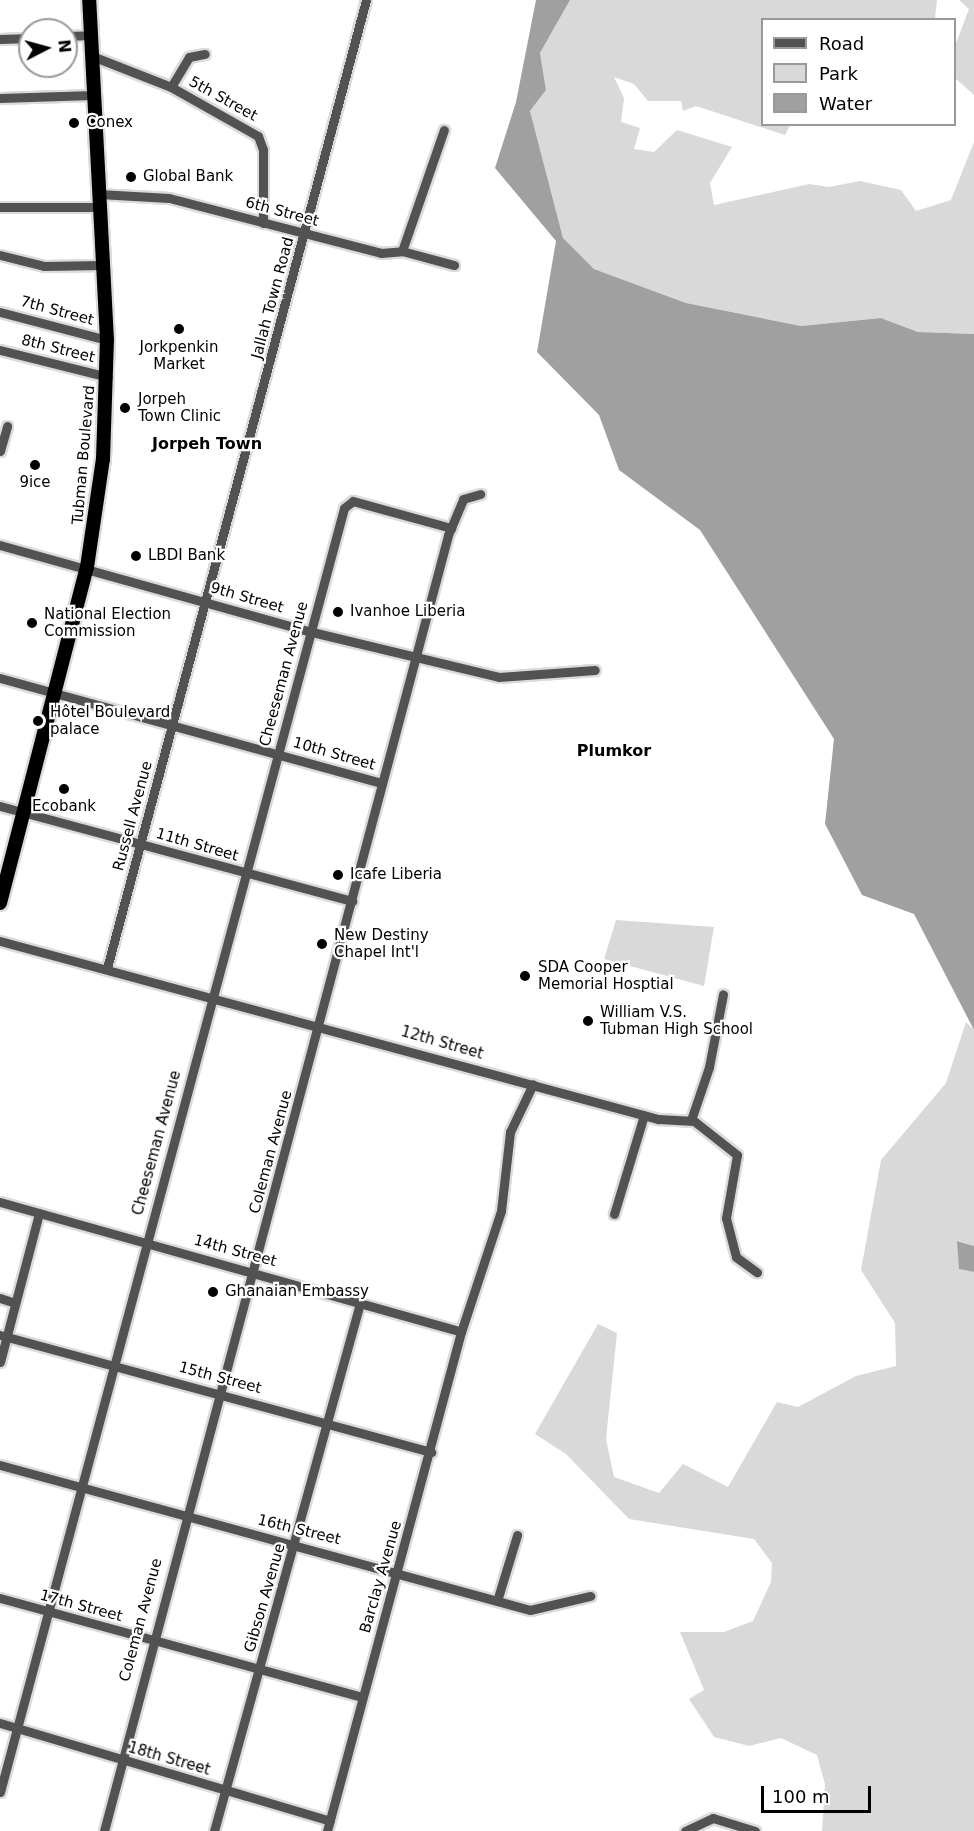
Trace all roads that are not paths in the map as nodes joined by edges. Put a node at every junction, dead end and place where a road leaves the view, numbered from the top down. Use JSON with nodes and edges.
{"nodes":[{"id":1,"x":89,"y":0,"type":"edge"},
{"id":2,"x":366,"y":0,"type":"edge"},
{"id":3,"x":91,"y":35,"type":"junction"},
{"id":4,"x":78,"y":36,"type":"edge"},
{"id":5,"x":18,"y":38,"type":"edge"},
{"id":6,"x":0,"y":39,"type":"edge"},
{"id":7,"x":205,"y":54,"type":"dead end"},
{"id":8,"x":92,"y":56,"type":"junction"},
{"id":9,"x":171,"y":87,"type":"junction"},
{"id":10,"x":93,"y":95,"type":"junction"},
{"id":11,"x":0,"y":98,"type":"edge"},
{"id":12,"x":444,"y":130,"type":"dead end"},
{"id":13,"x":99,"y":200,"type":"junction"},
{"id":14,"x":0,"y":207,"type":"edge"},
{"id":15,"x":263,"y":223,"type":"junction"},
{"id":16,"x":305,"y":234,"type":"junction"},
{"id":17,"x":402,"y":251,"type":"junction"},
{"id":18,"x":0,"y":255,"type":"edge"},
{"id":19,"x":103,"y":265,"type":"junction"},
{"id":20,"x":454,"y":265,"type":"dead end"},
{"id":21,"x":0,"y":312,"type":"edge"},
{"id":22,"x":107,"y":340,"type":"junction"},
{"id":23,"x":0,"y":350,"type":"edge"},
{"id":24,"x":108,"y":377,"type":"junction"},
{"id":25,"x":7,"y":426,"type":"dead end"},
{"id":26,"x":0,"y":451,"type":"edge"},
{"id":27,"x":480,"y":494,"type":"dead end"},
{"id":28,"x":451,"y":528,"type":"junction"},
{"id":29,"x":0,"y":545,"type":"edge"},
{"id":30,"x":87,"y":567,"type":"junction"},
{"id":31,"x":207,"y":603,"type":"junction"},
{"id":32,"x":312,"y":632,"type":"junction"},
{"id":33,"x":415,"y":659,"type":"junction"},
{"id":34,"x":595,"y":670,"type":"dead end"},
{"id":35,"x":0,"y":678,"type":"edge"},
{"id":36,"x":54,"y":693,"type":"junction"},
{"id":37,"x":172,"y":725,"type":"junction"},
{"id":38,"x":278,"y":753,"type":"junction"},
{"id":39,"x":382,"y":783,"type":"junction"},
{"id":40,"x":0,"y":806,"type":"edge"},
{"id":41,"x":23,"y":811,"type":"junction"},
{"id":42,"x":141,"y":845,"type":"junction"},
{"id":43,"x":244,"y":874,"type":"junction"},
{"id":44,"x":352,"y":901,"type":"junction"},
{"id":45,"x":0,"y":903,"type":"edge"},
{"id":46,"x":0,"y":941,"type":"edge"},
{"id":47,"x":107,"y":968,"type":"junction"},
{"id":48,"x":723,"y":994,"type":"dead end"},
{"id":49,"x":212,"y":996,"type":"junction"},
{"id":50,"x":320,"y":1024,"type":"junction"},
{"id":51,"x":533,"y":1084,"type":"junction"},
{"id":52,"x":644,"y":1116,"type":"junction"},
{"id":53,"x":691,"y":1120,"type":"junction"},
{"id":54,"x":0,"y":1202,"type":"edge"},
{"id":55,"x":39,"y":1213,"type":"junction"},
{"id":56,"x":614,"y":1214,"type":"dead end"},
{"id":57,"x":145,"y":1242,"type":"junction"},
{"id":58,"x":253,"y":1271,"type":"junction"},
{"id":59,"x":757,"y":1272,"type":"dead end"},
{"id":60,"x":0,"y":1298,"type":"edge"},
{"id":61,"x":15,"y":1303,"type":"junction"},
{"id":62,"x":360,"y":1303,"type":"junction"},
{"id":63,"x":461,"y":1332,"type":"junction"},
{"id":64,"x":3,"y":1336,"type":"edge"},
{"id":65,"x":0,"y":1362,"type":"edge"},
{"id":66,"x":111,"y":1365,"type":"junction"},
{"id":67,"x":218,"y":1393,"type":"junction"},
{"id":68,"x":328,"y":1423,"type":"junction"},
{"id":69,"x":431,"y":1452,"type":"junction"},
{"id":70,"x":0,"y":1465,"type":"edge"},
{"id":71,"x":78,"y":1486,"type":"junction"},
{"id":72,"x":186,"y":1515,"type":"junction"},
{"id":73,"x":517,"y":1535,"type":"dead end"},
{"id":74,"x":296,"y":1544,"type":"junction"},
{"id":75,"x":399,"y":1571,"type":"junction"},
{"id":76,"x":590,"y":1596,"type":"dead end"},
{"id":77,"x":0,"y":1598,"type":"edge"},
{"id":78,"x":497,"y":1601,"type":"junction"},
{"id":79,"x":46,"y":1612,"type":"junction"},
{"id":80,"x":152,"y":1640,"type":"junction"},
{"id":81,"x":259,"y":1671,"type":"junction"},
{"id":82,"x":362,"y":1697,"type":"junction"},
{"id":83,"x":0,"y":1723,"type":"edge"},
{"id":84,"x":16,"y":1727,"type":"junction"},
{"id":85,"x":119,"y":1760,"type":"junction"},
{"id":86,"x":226,"y":1791,"type":"junction"},
{"id":87,"x":0,"y":1792,"type":"edge"},
{"id":88,"x":330,"y":1821,"type":"junction"},
{"id":89,"x":104,"y":1831,"type":"edge"},
{"id":90,"x":214,"y":1831,"type":"edge"},
{"id":91,"x":327,"y":1831,"type":"edge"},
{"id":92,"x":685,"y":1831,"type":"edge"},
{"id":93,"x":755,"y":1831,"type":"edge"}],
"edges":[{"from":1,"to":3,"type":"highway","name":"Tubman Boulevard"},
{"from":2,"to":16,"type":"street","name":"Jallah Town Road"},
{"from":3,"to":4,"type":"street"},
{"from":3,"to":8,"type":"highway","name":"Tubman Boulevard"},
{"from":5,"to":6,"type":"street"},
{"from":7,"to":9,"type":"street"},
{"from":8,"to":9,"type":"street","name":"5th Street"},
{"from":8,"to":10,"type":"highway","name":"Tubman Boulevard"},
{"from":9,"to":15,"type":"street","name":"5th Street"},
{"from":10,"to":11,"type":"street"},
{"from":10,"to":13,"type":"highway","name":"Tubman Boulevard"},
{"from":12,"to":17,"type":"street"},
{"from":13,"to":14,"type":"street","name":"6th Street"},
{"from":13,"to":15,"type":"street","name":"6th Street"},
{"from":13,"to":19,"type":"highway","name":"Tubman Boulevard"},
{"from":15,"to":16,"type":"street","name":"6th Street"},
{"from":16,"to":17,"type":"street","name":"6th Street"},
{"from":16,"to":31,"type":"street","name":"Jallah Town Road"},
{"from":17,"to":20,"type":"street","name":"6th Street"},
{"from":18,"to":19,"type":"street"},
{"from":19,"to":22,"type":"highway","name":"Tubman Boulevard"},
{"from":21,"to":22,"type":"street","name":"7th Street"},
{"from":22,"to":24,"type":"highway","name":"Tubman Boulevard"},
{"from":23,"to":24,"type":"street","name":"8th Street"},
{"from":24,"to":30,"type":"highway","name":"Tubman Boulevard"},
{"from":25,"to":26,"type":"street"},
{"from":27,"to":28,"type":"street","name":"Coleman Avenue"},
{"from":28,"to":32,"type":"street","name":"Cheeseman Avenue"},
{"from":28,"to":33,"type":"street","name":"Coleman Avenue"},
{"from":29,"to":30,"type":"street","name":"9th Street"},
{"from":30,"to":31,"type":"street","name":"9th Street"},
{"from":30,"to":36,"type":"highway","name":"Tubman Boulevard"},
{"from":31,"to":32,"type":"street","name":"9th Street"},
{"from":31,"to":37,"type":"street","name":"Russell Avenue"},
{"from":32,"to":33,"type":"street","name":"9th Street"},
{"from":32,"to":38,"type":"street","name":"Cheeseman Avenue"},
{"from":33,"to":34,"type":"street","name":"9th Street"},
{"from":33,"to":39,"type":"street","name":"Coleman Avenue"},
{"from":35,"to":36,"type":"street","name":"10th Street"},
{"from":36,"to":37,"type":"street","name":"10th Street"},
{"from":36,"to":41,"type":"highway","name":"Tubman Boulevard"},
{"from":37,"to":38,"type":"street","name":"10th Street"},
{"from":37,"to":42,"type":"street","name":"Russell Avenue"},
{"from":38,"to":39,"type":"street","name":"10th Street"},
{"from":38,"to":43,"type":"street","name":"Cheeseman Avenue"},
{"from":39,"to":44,"type":"street","name":"Coleman Avenue"},
{"from":40,"to":41,"type":"street","name":"11th Street"},
{"from":41,"to":42,"type":"street","name":"11th Street"},
{"from":41,"to":45,"type":"highway","name":"Tubman Boulevard"},
{"from":42,"to":43,"type":"street","name":"11th Street"},
{"from":42,"to":47,"type":"street","name":"Russell Avenue"},
{"from":43,"to":44,"type":"street","name":"11th Street"},
{"from":43,"to":49,"type":"street","name":"Cheeseman Avenue"},
{"from":44,"to":50,"type":"street","name":"Coleman Avenue"},
{"from":46,"to":47,"type":"street","name":"12th Street"},
{"from":47,"to":49,"type":"street","name":"12th Street"},
{"from":48,"to":53,"type":"street"},
{"from":49,"to":50,"type":"street","name":"12th Street"},
{"from":49,"to":57,"type":"street","name":"Cheeseman Avenue"},
{"from":50,"to":51,"type":"street","name":"12th Street"},
{"from":50,"to":58,"type":"street","name":"Coleman Avenue"},
{"from":51,"to":52,"type":"street","name":"12th Street"},
{"from":51,"to":63,"type":"street","name":"Barclay Avenue"},
{"from":52,"to":53,"type":"street","name":"12th Street"},
{"from":52,"to":56,"type":"street"},
{"from":53,"to":59,"type":"street"},
{"from":54,"to":55,"type":"street","name":"14th Street"},
{"from":55,"to":57,"type":"street","name":"14th Street"},
{"from":55,"to":61,"type":"street"},
{"from":57,"to":58,"type":"street","name":"14th Street"},
{"from":57,"to":66,"type":"street","name":"Cheeseman Avenue"},
{"from":58,"to":62,"type":"street","name":"14th Street"},
{"from":58,"to":67,"type":"street","name":"Coleman Avenue"},
{"from":60,"to":61,"type":"street"},
{"from":61,"to":64,"type":"street"},
{"from":62,"to":63,"type":"street","name":"14th Street"},
{"from":62,"to":68,"type":"street","name":"Gibson Avenue"},
{"from":63,"to":69,"type":"street","name":"Barclay Avenue"},
{"from":64,"to":65,"type":"street"},
{"from":64,"to":66,"type":"street","name":"15th Street"},
{"from":66,"to":67,"type":"street","name":"15th Street"},
{"from":66,"to":71,"type":"street","name":"Cheeseman Avenue"},
{"from":67,"to":68,"type":"street","name":"15th Street"},
{"from":67,"to":72,"type":"street","name":"Coleman Avenue"},
{"from":68,"to":69,"type":"street","name":"15th Street"},
{"from":68,"to":74,"type":"street","name":"Gibson Avenue"},
{"from":69,"to":75,"type":"street","name":"Barclay Avenue"},
{"from":70,"to":71,"type":"street","name":"16th Street"},
{"from":71,"to":72,"type":"street","name":"16th Street"},
{"from":71,"to":79,"type":"street","name":"Cheeseman Avenue"},
{"from":72,"to":74,"type":"street","name":"16th Street"},
{"from":72,"to":80,"type":"street","name":"Coleman Avenue"},
{"from":73,"to":78,"type":"street"},
{"from":74,"to":75,"type":"street","name":"16th Street"},
{"from":74,"to":81,"type":"street","name":"Gibson Avenue"},
{"from":75,"to":78,"type":"street","name":"16th Street"},
{"from":75,"to":82,"type":"street","name":"Barclay Avenue"},
{"from":76,"to":78,"type":"street","name":"16th Street"},
{"from":77,"to":79,"type":"street","name":"17th Street"},
{"from":79,"to":80,"type":"street","name":"17th Street"},
{"from":79,"to":84,"type":"street","name":"Cheeseman Avenue"},
{"from":80,"to":81,"type":"street","name":"17th Street"},
{"from":80,"to":85,"type":"street","name":"Coleman Avenue"},
{"from":81,"to":82,"type":"street","name":"17th Street"},
{"from":81,"to":86,"type":"street","name":"Gibson Avenue"},
{"from":82,"to":88,"type":"street","name":"Barclay Avenue"},
{"from":83,"to":84,"type":"street","name":"18th Street"},
{"from":84,"to":85,"type":"street","name":"18th Street"},
{"from":84,"to":87,"type":"street","name":"Cheeseman Avenue"},
{"from":85,"to":86,"type":"street","name":"18th Street"},
{"from":85,"to":89,"type":"street","name":"Coleman Avenue"},
{"from":86,"to":88,"type":"street","name":"18th Street"},
{"from":86,"to":90,"type":"street","name":"Gibson Avenue"},
{"from":88,"to":91,"type":"street","name":"Barclay Avenue"},
{"from":92,"to":93,"type":"street"}]}
